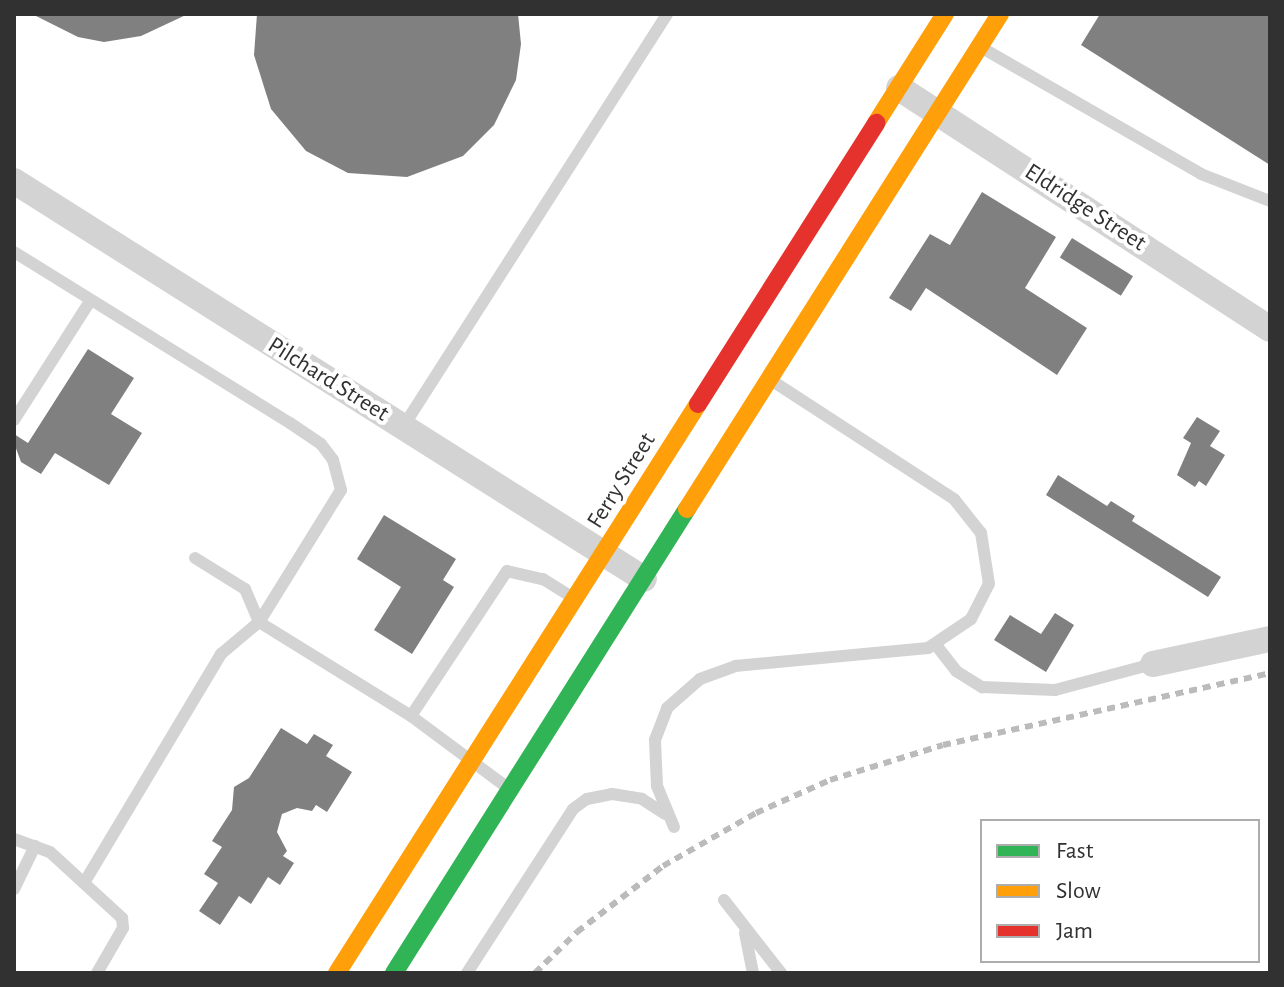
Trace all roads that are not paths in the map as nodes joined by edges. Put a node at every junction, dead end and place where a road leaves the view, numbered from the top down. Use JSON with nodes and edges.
{"nodes":[{"id":1,"x":667,"y":14,"type":"edge"},
{"id":2,"x":945,"y":14,"type":"edge"},
{"id":3,"x":1000,"y":14,"type":"edge"},
{"id":4,"x":979,"y":47,"type":"junction"},
{"id":5,"x":899,"y":88,"type":"junction"},
{"id":6,"x":937,"y":113,"type":"junction"},
{"id":7,"x":14,"y":181,"type":"edge"},
{"id":8,"x":1270,"y":201,"type":"edge"},
{"id":9,"x":14,"y":252,"type":"edge"},
{"id":10,"x":90,"y":301,"type":"junction"},
{"id":11,"x":1270,"y":329,"type":"edge"},
{"id":12,"x":769,"y":379,"type":"junction"},
{"id":13,"x":14,"y":420,"type":"edge"},
{"id":14,"x":403,"y":427,"type":"junction"},
{"id":15,"x":604,"y":555,"type":"junction"},
{"id":16,"x":195,"y":558,"type":"dead end"},
{"id":17,"x":644,"y":579,"type":"junction"},
{"id":18,"x":575,"y":599,"type":"junction"},
{"id":19,"x":259,"y":622,"type":"junction"},
{"id":20,"x":1270,"y":639,"type":"edge"},
{"id":21,"x":936,"y":645,"type":"junction"},
{"id":22,"x":1153,"y":664,"type":"joint"},
{"id":23,"x":411,"y":716,"type":"junction"},
{"id":24,"x":472,"y":761,"type":"junction"},
{"id":25,"x":511,"y":789,"type":"junction"},
{"id":26,"x":14,"y":839,"type":"edge"},
{"id":27,"x":35,"y":846,"type":"junction"},
{"id":28,"x":84,"y":883,"type":"junction"},
{"id":29,"x":14,"y":889,"type":"edge"},
{"id":30,"x":724,"y":900,"type":"dead end"},
{"id":31,"x":743,"y":926,"type":"junction"},
{"id":32,"x":97,"y":973,"type":"edge"},
{"id":33,"x":337,"y":973,"type":"edge"},
{"id":34,"x":394,"y":973,"type":"edge"},
{"id":35,"x":467,"y":973,"type":"edge"},
{"id":36,"x":753,"y":973,"type":"edge"},
{"id":37,"x":781,"y":973,"type":"edge"}],
"edges":[{"from":1,"to":14,"type":"lane"},
{"from":2,"to":5,"type":"main road","name":"Ferry Street"},
{"from":3,"to":4,"type":"main road"},
{"from":4,"to":6,"type":"main road"},
{"from":4,"to":8,"type":"lane"},
{"from":5,"to":6,"type":"street","name":"Eldridge Street"},
{"from":5,"to":15,"type":"main road","name":"Ferry Street"},
{"from":6,"to":11,"type":"street","name":"Eldridge Street"},
{"from":6,"to":12,"type":"main road"},
{"from":7,"to":14,"type":"street","name":"Pilchard Street"},
{"from":9,"to":10,"type":"lane"},
{"from":10,"to":13,"type":"lane"},
{"from":10,"to":19,"type":"lane"},
{"from":12,"to":17,"type":"main road"},
{"from":12,"to":21,"type":"lane"},
{"from":14,"to":15,"type":"street","name":"Pilchard Street"},
{"from":15,"to":17,"type":"street","name":"Pilchard Street"},
{"from":15,"to":18,"type":"main road","name":"Ferry Street"},
{"from":16,"to":19,"type":"lane"},
{"from":17,"to":25,"type":"main road"},
{"from":18,"to":23,"type":"lane"},
{"from":18,"to":24,"type":"main road","name":"Ferry Street"},
{"from":19,"to":23,"type":"lane"},
{"from":19,"to":28,"type":"lane"},
{"from":20,"to":22,"type":"street"},
{"from":21,"to":22,"type":"lane"},
{"from":21,"to":35,"type":"lane"},
{"from":23,"to":24,"type":"lane"},
{"from":24,"to":25,"type":"lane"},
{"from":24,"to":33,"type":"main road","name":"Ferry Street"},
{"from":25,"to":34,"type":"main road"},
{"from":26,"to":27,"type":"lane"},
{"from":27,"to":28,"type":"lane"},
{"from":27,"to":29,"type":"lane"},
{"from":28,"to":32,"type":"lane"},
{"from":30,"to":31,"type":"lane"},
{"from":31,"to":36,"type":"lane"},
{"from":31,"to":37,"type":"lane"}]}
